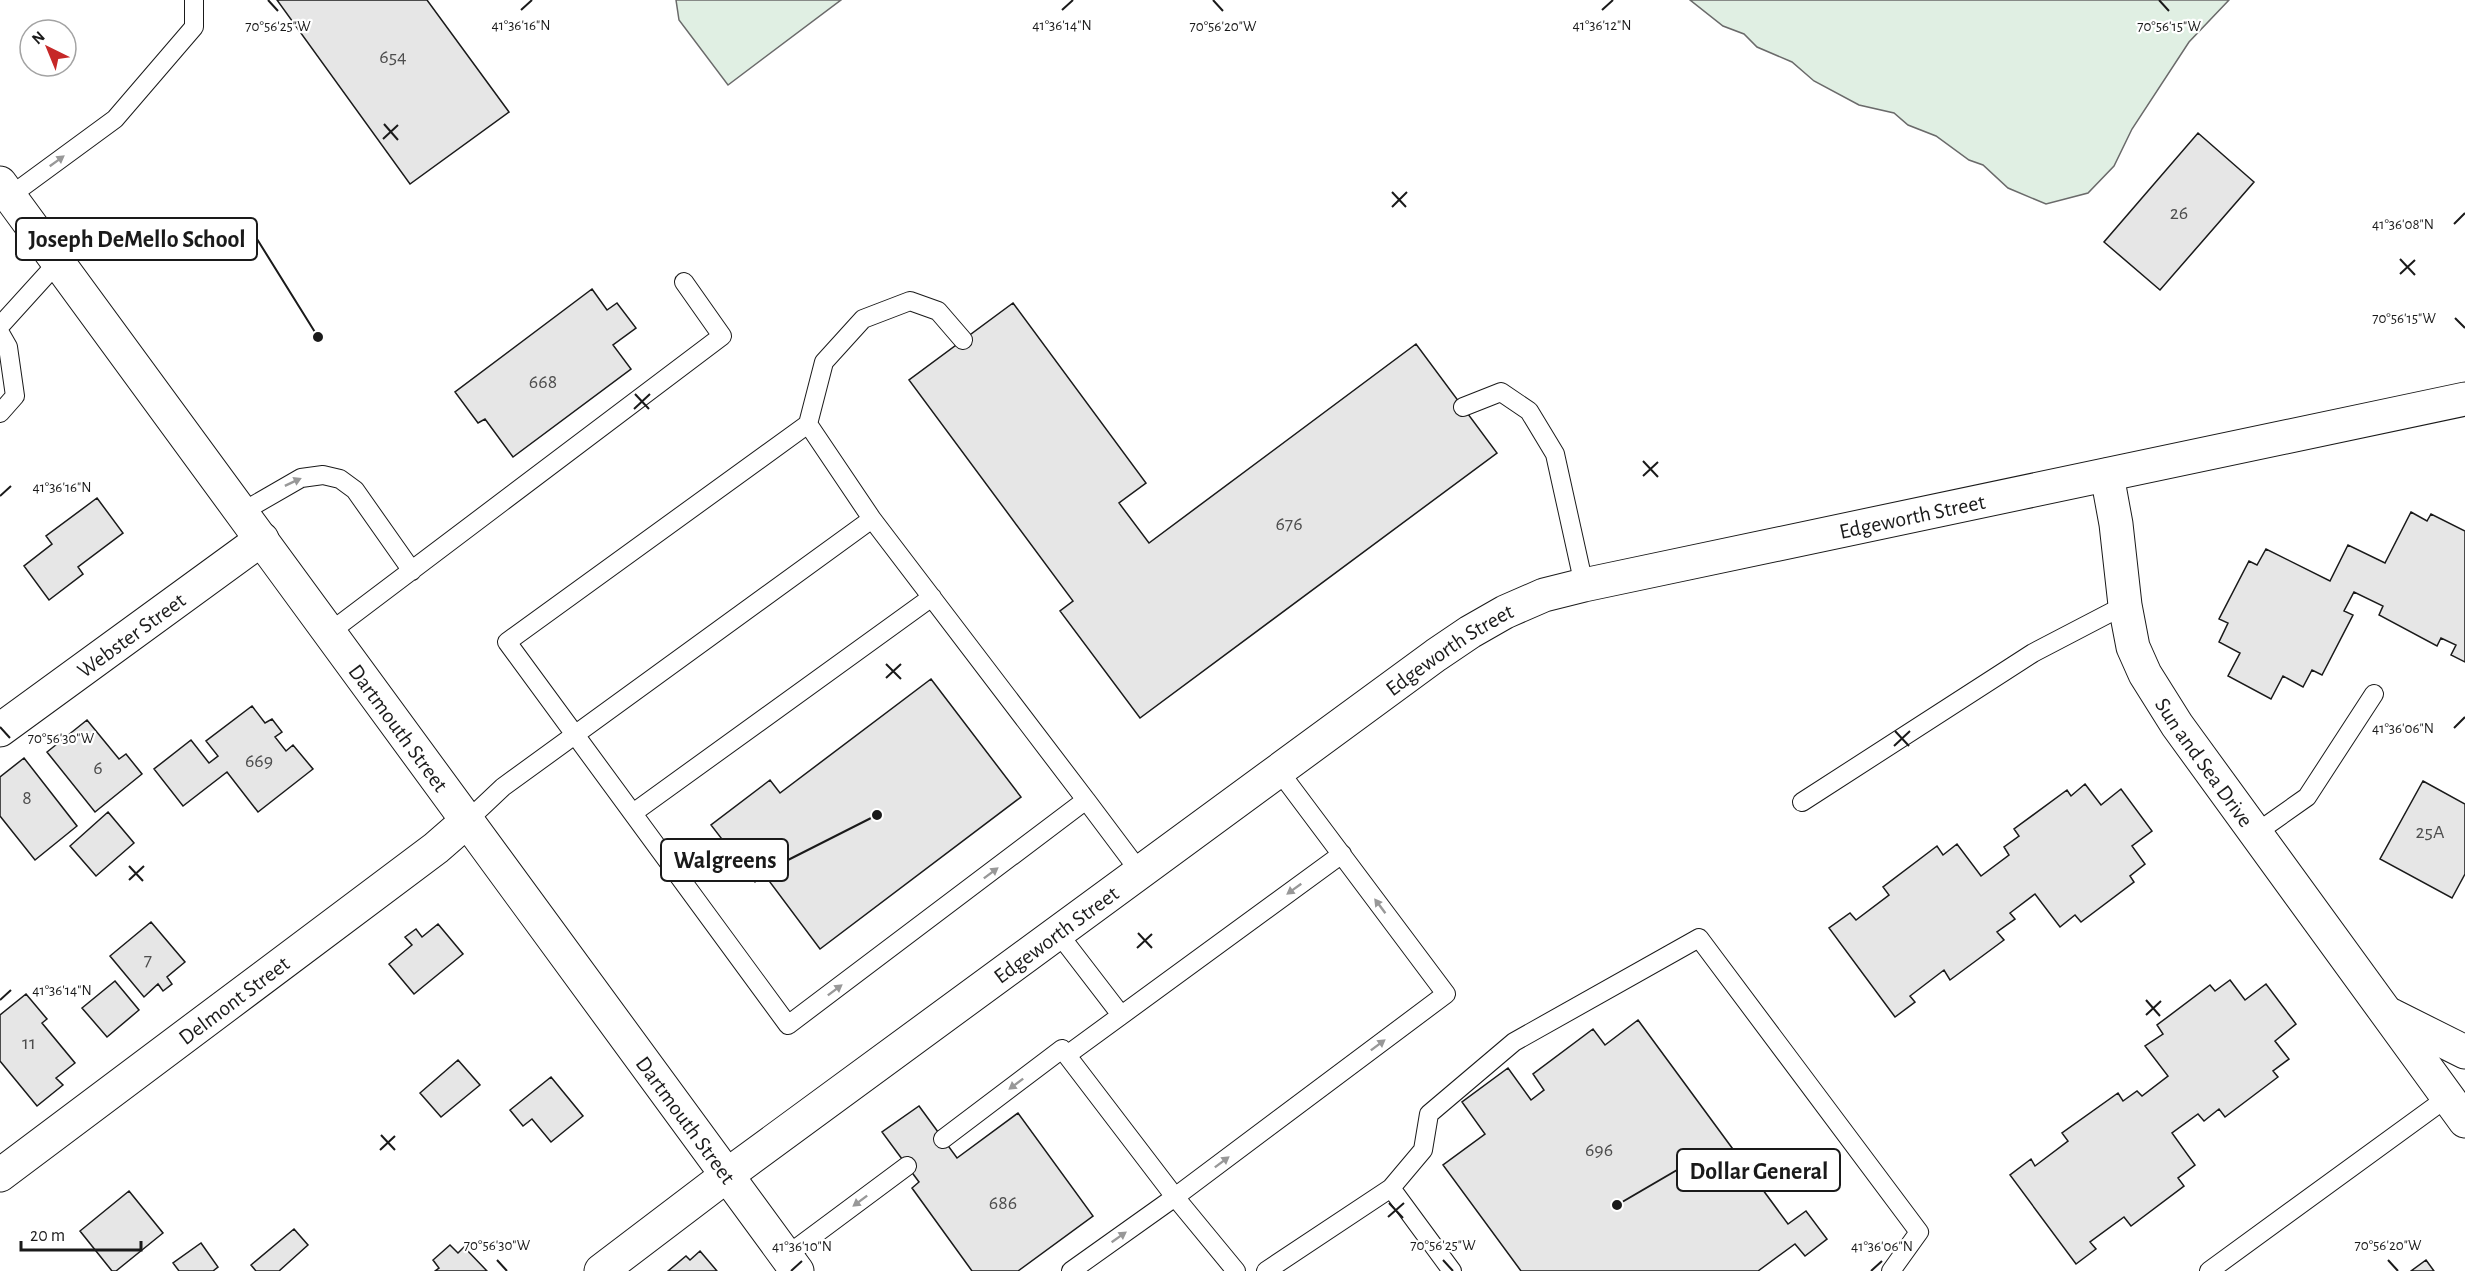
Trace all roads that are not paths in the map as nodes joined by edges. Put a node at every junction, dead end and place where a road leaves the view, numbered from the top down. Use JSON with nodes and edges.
{"nodes":[{"id":1,"x":194,"y":0,"type":"edge"},
{"id":2,"x":5,"y":189,"type":"edge"},
{"id":3,"x":58,"y":262,"type":"junction"},
{"id":4,"x":684,"y":282,"type":"dead end"},
{"id":5,"x":0,"y":326,"type":"edge"},
{"id":6,"x":0,"y":333,"type":"edge"},
{"id":7,"x":963,"y":340,"type":"dead end"},
{"id":8,"x":2465,"y":399,"type":"edge"},
{"id":9,"x":1463,"y":407,"type":"dead end"},
{"id":10,"x":0,"y":413,"type":"edge"},
{"id":11,"x":808,"y":424,"type":"junction"},
{"id":12,"x":2107,"y":475,"type":"junction"},
{"id":13,"x":242,"y":512,"type":"junction"},
{"id":14,"x":872,"y":519,"type":"junction"},
{"id":15,"x":262,"y":539,"type":"junction"},
{"id":16,"x":412,"y":571,"type":"junction"},
{"id":17,"x":1584,"y":585,"type":"junction"},
{"id":18,"x":932,"y":597,"type":"junction"},
{"id":19,"x":2125,"y":605,"type":"junction"},
{"id":20,"x":330,"y":633,"type":"junction"},
{"id":21,"x":2374,"y":694,"type":"dead end"},
{"id":22,"x":0,"y":730,"type":"edge"},
{"id":23,"x":575,"y":734,"type":"junction"},
{"id":24,"x":1279,"y":771,"type":"junction"},
{"id":25,"x":1802,"y":802,"type":"dead end"},
{"id":26,"x":1079,"y":806,"type":"junction"},
{"id":27,"x":633,"y":813,"type":"junction"},
{"id":28,"x":467,"y":821,"type":"junction"},
{"id":29,"x":2256,"y":833,"type":"junction"},
{"id":30,"x":1342,"y":854,"type":"junction"},
{"id":31,"x":1140,"y":872,"type":"junction"},
{"id":32,"x":1058,"y":933,"type":"junction"},
{"id":33,"x":2387,"y":1013,"type":"junction"},
{"id":34,"x":1121,"y":1015,"type":"junction"},
{"id":35,"x":1065,"y":1052,"type":"junction"},
{"id":36,"x":2465,"y":1052,"type":"edge"},
{"id":37,"x":2457,"y":1109,"type":"edge"},
{"id":38,"x":943,"y":1138,"type":"dead end"},
{"id":39,"x":907,"y":1166,"type":"dead end"},
{"id":40,"x":0,"y":1175,"type":"edge"},
{"id":41,"x":726,"y":1176,"type":"junction"},
{"id":42,"x":1390,"y":1188,"type":"junction"},
{"id":43,"x":1175,"y":1197,"type":"junction"},
{"id":44,"x":792,"y":1263,"type":"edge"},
{"id":45,"x":601,"y":1271,"type":"edge"},
{"id":46,"x":1071,"y":1271,"type":"edge"},
{"id":47,"x":1236,"y":1271,"type":"edge"},
{"id":48,"x":1266,"y":1271,"type":"edge"},
{"id":49,"x":1452,"y":1271,"type":"edge"},
{"id":50,"x":1891,"y":1271,"type":"edge"},
{"id":51,"x":2209,"y":1271,"type":"edge"}],
"edges":[{"from":2,"to":1,"type":"lane","one_way":true},
{"from":2,"to":3,"type":"street","name":"Dartmouth Street"},
{"from":3,"to":5,"type":"lane"},
{"from":3,"to":13,"type":"street","name":"Dartmouth Street"},
{"from":4,"to":16,"type":"lane"},
{"from":6,"to":10,"type":"lane"},
{"from":7,"to":11,"type":"lane"},
{"from":8,"to":12,"type":"street","name":"Edgeworth Street"},
{"from":9,"to":17,"type":"lane"},
{"from":11,"to":14,"type":"lane"},
{"from":11,"to":23,"type":"lane"},
{"from":12,"to":17,"type":"street","name":"Edgeworth Street"},
{"from":12,"to":19,"type":"street","name":"Sun and Sea Drive"},
{"from":13,"to":15,"type":"street","name":"Dartmouth Street"},
{"from":13,"to":16,"type":"lane","one_way":true},
{"from":14,"to":18,"type":"lane"},
{"from":14,"to":23,"type":"lane"},
{"from":15,"to":20,"type":"street","name":"Dartmouth Street"},
{"from":15,"to":22,"type":"street","name":"Webster Street"},
{"from":16,"to":20,"type":"lane"},
{"from":17,"to":24,"type":"street","name":"Edgeworth Street"},
{"from":18,"to":26,"type":"lane"},
{"from":18,"to":27,"type":"lane"},
{"from":19,"to":25,"type":"lane"},
{"from":19,"to":29,"type":"street","name":"Sun and Sea Drive"},
{"from":20,"to":28,"type":"street","name":"Dartmouth Street"},
{"from":21,"to":29,"type":"lane"},
{"from":23,"to":27,"type":"lane"},
{"from":23,"to":28,"type":"lane"},
{"from":24,"to":30,"type":"lane"},
{"from":24,"to":31,"type":"street","name":"Edgeworth Street"},
{"from":27,"to":26,"type":"lane","one_way":true},
{"from":26,"to":31,"type":"lane"},
{"from":28,"to":40,"type":"street","name":"Delmont Street"},
{"from":28,"to":41,"type":"street","name":"Dartmouth Street"},
{"from":29,"to":33,"type":"street","name":"Sun and Sea Drive"},
{"from":30,"to":34,"type":"lane","one_way":true},
{"from":43,"to":30,"type":"lane","one_way":true},
{"from":31,"to":32,"type":"street","name":"Edgeworth Street"},
{"from":32,"to":34,"type":"lane"},
{"from":32,"to":41,"type":"street","name":"Edgeworth Street"},
{"from":33,"to":36,"type":"street","name":"Sun and Sea Drive"},
{"from":33,"to":37,"type":"street","name":"Sun and Sea Drive"},
{"from":34,"to":35,"type":"lane"},
{"from":35,"to":38,"type":"lane","one_way":true},
{"from":35,"to":43,"type":"lane"},
{"from":37,"to":51,"type":"lane"},
{"from":39,"to":44,"type":"lane","one_way":true},
{"from":41,"to":44,"type":"street","name":"Dartmouth Street"},
{"from":41,"to":45,"type":"street","name":"Edgeworth Street"},
{"from":42,"to":48,"type":"lane"},
{"from":42,"to":49,"type":"lane"},
{"from":42,"to":50,"type":"lane"},
{"from":46,"to":43,"type":"lane","one_way":true},
{"from":43,"to":47,"type":"lane"}]}
